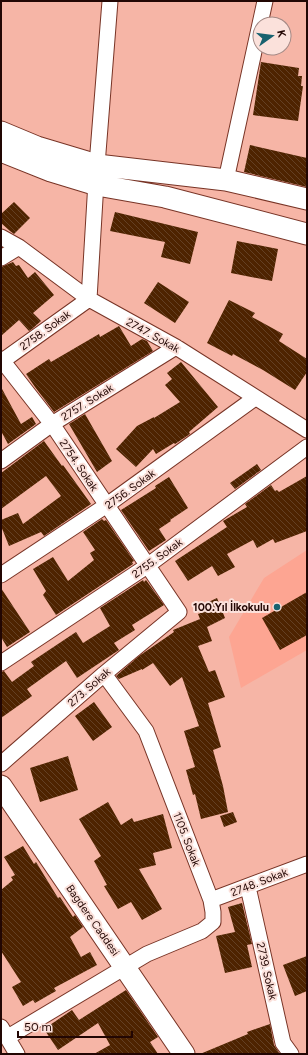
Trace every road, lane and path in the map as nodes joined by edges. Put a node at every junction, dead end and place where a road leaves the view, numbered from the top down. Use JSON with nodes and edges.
{"nodes":[{"id":1,"x":110,"y":1,"type":"edge"},
{"id":2,"x":265,"y":1,"type":"edge"},
{"id":3,"x":1,"y":132,"type":"edge"},
{"id":4,"x":1,"y":151,"type":"edge"},
{"id":5,"x":97,"y":175,"type":"junction"},
{"id":6,"x":226,"y":180,"type":"junction"},
{"id":7,"x":307,"y":199,"type":"edge"},
{"id":8,"x":307,"y":234,"type":"edge"},
{"id":9,"x":1,"y":237,"type":"edge"},
{"id":10,"x":19,"y":247,"type":"junction"},
{"id":11,"x":1,"y":258,"type":"edge"},
{"id":12,"x":89,"y":299,"type":"junction"},
{"id":13,"x":176,"y":347,"type":"junction"},
{"id":14,"x":1,"y":361,"type":"edge"},
{"id":15,"x":255,"y":398,"type":"junction"},
{"id":16,"x":52,"y":424,"type":"junction"},
{"id":17,"x":307,"y":430,"type":"edge"},
{"id":18,"x":307,"y":447,"type":"edge"},
{"id":19,"x":1,"y":460,"type":"edge"},
{"id":20,"x":107,"y":506,"type":"junction"},
{"id":21,"x":147,"y":566,"type":"junction"},
{"id":22,"x":1,"y":575,"type":"edge"},
{"id":23,"x":179,"y":612,"type":"joint"},
{"id":24,"x":1,"y":663,"type":"edge"},
{"id":25,"x":104,"y":674,"type":"junction"},
{"id":26,"x":1,"y":764,"type":"edge"},
{"id":27,"x":1,"y":786,"type":"edge"},
{"id":28,"x":307,"y":864,"type":"edge"},
{"id":29,"x":248,"y":887,"type":"junction"},
{"id":30,"x":211,"y":900,"type":"junction"},
{"id":31,"x":126,"y":968,"type":"junction"},
{"id":32,"x":4,"y":1032,"type":"edge"},
{"id":33,"x":17,"y":1054,"type":"edge"},
{"id":34,"x":184,"y":1054,"type":"edge"},
{"id":35,"x":291,"y":1054,"type":"edge"}],
"edges":[{"from":1,"to":5,"type":"street"},
{"from":2,"to":6,"type":"street"},
{"from":3,"to":5,"type":"main road"},
{"from":4,"to":5,"type":"main road"},
{"from":5,"to":6,"type":"main road"},
{"from":5,"to":8,"type":"main road"},
{"from":5,"to":12,"type":"street"},
{"from":6,"to":7,"type":"main road"},
{"from":9,"to":10,"type":"street","name":"2747. Sokak"},
{"from":10,"to":11,"type":"street"},
{"from":10,"to":12,"type":"street","name":"2747. Sokak"},
{"from":12,"to":13,"type":"street","name":"2747. Sokak"},
{"from":12,"to":14,"type":"street","name":"2758. Sokak"},
{"from":13,"to":15,"type":"street","name":"2747. Sokak"},
{"from":13,"to":16,"type":"street","name":"2757. Sokak"},
{"from":14,"to":16,"type":"street","name":"2754. Sokak"},
{"from":15,"to":17,"type":"street","name":"2747. Sokak"},
{"from":15,"to":20,"type":"street","name":"2756. Sokak"},
{"from":16,"to":19,"type":"street","name":"2757. Sokak"},
{"from":16,"to":20,"type":"street","name":"2754. Sokak"},
{"from":18,"to":21,"type":"street","name":"2755. Sokak"},
{"from":20,"to":21,"type":"street","name":"2754. Sokak"},
{"from":20,"to":22,"type":"street","name":"2756. Sokak"},
{"from":21,"to":23,"type":"street","name":"2754. Sokak"},
{"from":21,"to":24,"type":"street","name":"2755. Sokak"},
{"from":23,"to":25,"type":"street","name":"273. Sokak"},
{"from":25,"to":26,"type":"street","name":"273. Sokak"},
{"from":25,"to":30,"type":"street","name":"1105. Sokak"},
{"from":27,"to":31,"type":"main road","name":"Bagdere Caddesi"},
{"from":28,"to":29,"type":"street","name":"2748. Sokak"},
{"from":29,"to":30,"type":"street","name":"2748. Sokak"},
{"from":29,"to":35,"type":"street","name":"2739. Sokak"},
{"from":30,"to":31,"type":"street","name":"1105. Sokak"},
{"from":31,"to":32,"type":"street"},
{"from":31,"to":34,"type":"main road","name":"Bagdere Caddesi"},
{"from":32,"to":33,"type":"street"}]}
